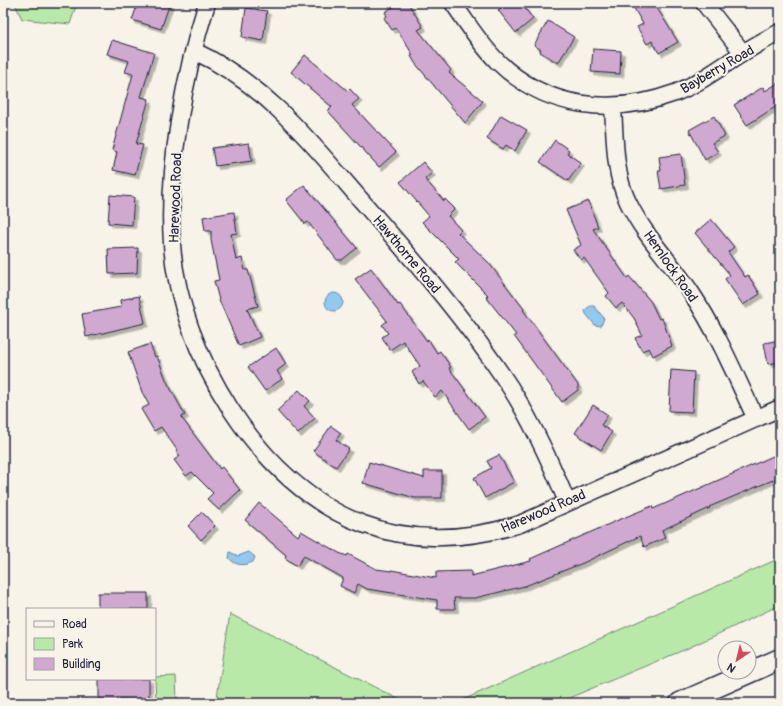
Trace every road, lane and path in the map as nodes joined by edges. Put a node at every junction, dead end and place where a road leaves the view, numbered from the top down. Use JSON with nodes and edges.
{"nodes":[{"id":1,"x":207,"y":3,"type":"edge"},
{"id":2,"x":453,"y":3,"type":"edge"},
{"id":3,"x":704,"y":3,"type":"edge"},
{"id":4,"x":780,"y":32,"type":"edge"},
{"id":5,"x":194,"y":51,"type":"junction"},
{"id":6,"x":743,"y":53,"type":"junction"},
{"id":7,"x":613,"y":107,"type":"junction"},
{"id":8,"x":780,"y":408,"type":"edge"},
{"id":9,"x":756,"y":419,"type":"junction"},
{"id":10,"x":567,"y":502,"type":"junction"},
{"id":11,"x":780,"y":659,"type":"edge"},
{"id":12,"x":680,"y":703,"type":"edge"}],
"edges":[{"from":1,"to":5,"type":"street","name":"Harewood Road"},
{"from":2,"to":7,"type":"street","name":"Bayberry Road"},
{"from":3,"to":6,"type":"street"},
{"from":4,"to":6,"type":"street","name":"Bayberry Road"},
{"from":5,"to":10,"type":"street","name":"Hawthorne Road"},
{"from":5,"to":10,"type":"street","name":"Harewood Road"},
{"from":6,"to":7,"type":"street","name":"Bayberry Road"},
{"from":7,"to":9,"type":"street","name":"Hemlock Road"},
{"from":8,"to":9,"type":"street","name":"Harewood Road"},
{"from":9,"to":10,"type":"street","name":"Harewood Road"},
{"from":11,"to":12,"type":"main road"}]}
